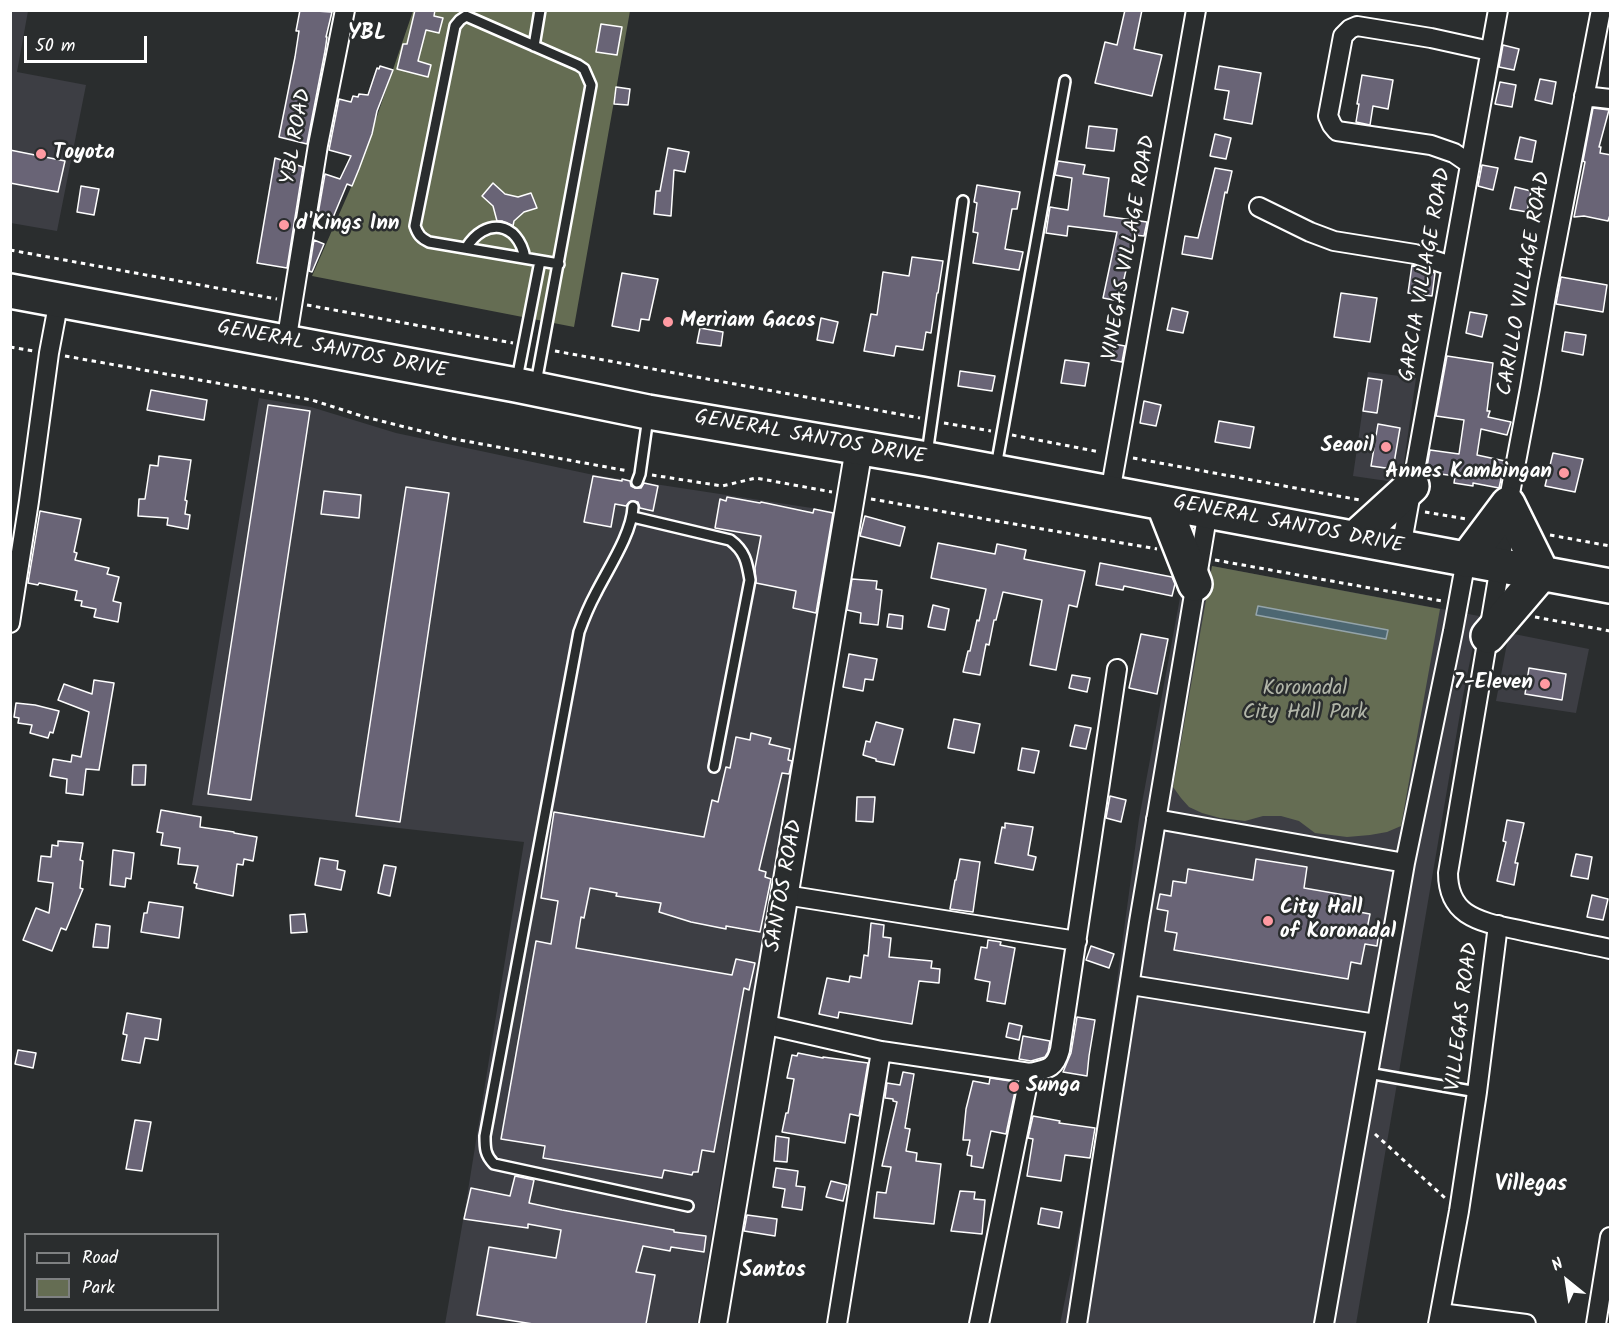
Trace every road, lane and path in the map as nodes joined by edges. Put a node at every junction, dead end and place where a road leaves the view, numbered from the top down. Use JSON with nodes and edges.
{"nodes":[{"id":1,"x":345,"y":10,"type":"edge"},
{"id":2,"x":540,"y":10,"type":"edge"},
{"id":3,"x":1196,"y":10,"type":"edge"},
{"id":4,"x":1498,"y":10,"type":"edge"},
{"id":5,"x":1601,"y":10,"type":"edge"},
{"id":6,"x":534,"y":46,"type":"junction"},
{"id":7,"x":1490,"y":51,"type":"junction"},
{"id":8,"x":1065,"y":81,"type":"dead end"},
{"id":9,"x":1584,"y":96,"type":"junction"},
{"id":10,"x":1611,"y":99,"type":"edge"},
{"id":11,"x":1470,"y":164,"type":"junction"},
{"id":12,"x":963,"y":201,"type":"dead end"},
{"id":13,"x":1259,"y":207,"type":"dead end"},
{"id":14,"x":466,"y":248,"type":"junction"},
{"id":15,"x":10,"y":250,"type":"edge"},
{"id":16,"x":525,"y":258,"type":"junction"},
{"id":17,"x":540,"y":261,"type":"junction"},
{"id":18,"x":559,"y":264,"type":"junction"},
{"id":19,"x":1451,"y":266,"type":"junction"},
{"id":20,"x":10,"y":291,"type":"edge"},
{"id":21,"x":59,"y":300,"type":"junction"},
{"id":22,"x":292,"y":302,"type":"junction"},
{"id":23,"x":286,"y":343,"type":"junction"},
{"id":24,"x":523,"y":345,"type":"junction"},
{"id":25,"x":10,"y":347,"type":"edge"},
{"id":26,"x":542,"y":348,"type":"junction"},
{"id":27,"x":49,"y":353,"type":"junction"},
{"id":28,"x":525,"y":387,"type":"junction"},
{"id":29,"x":648,"y":412,"type":"junction"},
{"id":30,"x":932,"y":420,"type":"junction"},
{"id":31,"x":1002,"y":433,"type":"junction"},
{"id":32,"x":859,"y":448,"type":"junction"},
{"id":33,"x":1117,"y":455,"type":"junction"},
{"id":34,"x":927,"y":459,"type":"junction"},
{"id":35,"x":995,"y":472,"type":"junction"},
{"id":36,"x":638,"y":478,"type":"junction"},
{"id":37,"x":1110,"y":493,"type":"junction"},
{"id":38,"x":851,"y":495,"type":"junction"},
{"id":39,"x":1404,"y":500,"type":"junction"},
{"id":40,"x":1163,"y":503,"type":"junction"},
{"id":41,"x":1508,"y":504,"type":"junction"},
{"id":42,"x":1208,"y":511,"type":"junction"},
{"id":43,"x":1466,"y":519,"type":"dead end"},
{"id":44,"x":1550,"y":535,"type":"dead end"},
{"id":45,"x":1355,"y":538,"type":"junction"},
{"id":46,"x":1611,"y":546,"type":"edge"},
{"id":47,"x":1401,"y":548,"type":"junction"},
{"id":48,"x":1163,"y":550,"type":"dead end"},
{"id":49,"x":1466,"y":560,"type":"junction"},
{"id":50,"x":1500,"y":566,"type":"junction"},
{"id":51,"x":1202,"y":571,"type":"junction"},
{"id":52,"x":1542,"y":573,"type":"junction"},
{"id":53,"x":1611,"y":586,"type":"edge"},
{"id":54,"x":1443,"y":601,"type":"dead end"},
{"id":55,"x":1530,"y":616,"type":"dead end"},
{"id":56,"x":10,"y":623,"type":"edge"},
{"id":57,"x":1611,"y":631,"type":"edge"},
{"id":58,"x":1488,"y":636,"type":"junction"},
{"id":59,"x":1117,"y":669,"type":"dead end"},
{"id":60,"x":714,"y":767,"type":"dead end"},
{"id":61,"x":1156,"y":819,"type":"junction"},
{"id":62,"x":1405,"y":864,"type":"junction"},
{"id":63,"x":785,"y":895,"type":"junction"},
{"id":64,"x":1498,"y":926,"type":"junction"},
{"id":65,"x":1077,"y":941,"type":"junction"},
{"id":66,"x":1611,"y":949,"type":"edge"},
{"id":67,"x":1131,"y":985,"type":"junction"},
{"id":68,"x":763,"y":1024,"type":"junction"},
{"id":69,"x":1376,"y":1024,"type":"junction"},
{"id":70,"x":881,"y":1051,"type":"junction"},
{"id":71,"x":1030,"y":1073,"type":"junction"},
{"id":72,"x":1368,"y":1073,"type":"junction"},
{"id":73,"x":1477,"y":1092,"type":"junction"},
{"id":74,"x":1360,"y":1120,"type":"junction"},
{"id":75,"x":688,"y":1206,"type":"dead end"},
{"id":76,"x":1459,"y":1211,"type":"junction"},
{"id":77,"x":1611,"y":1237,"type":"edge"},
{"id":78,"x":1439,"y":1319,"type":"edge"},
{"id":79,"x":713,"y":1324,"type":"edge"},
{"id":80,"x":837,"y":1324,"type":"edge"},
{"id":81,"x":979,"y":1324,"type":"edge"},
{"id":82,"x":1077,"y":1324,"type":"edge"},
{"id":83,"x":1324,"y":1324,"type":"edge"},
{"id":84,"x":1526,"y":1324,"type":"edge"},
{"id":85,"x":1596,"y":1324,"type":"edge"}],
"edges":[{"from":1,"to":22,"type":"street","name":"YBL ROAD"},
{"from":2,"to":6,"type":"lane"},
{"from":3,"to":33,"type":"street","name":"VINEGAS VILLAGE ROAD"},
{"from":4,"to":7,"type":"street","name":"GARCIA VILLAGE ROAD"},
{"from":5,"to":9,"type":"street","name":"CARILLO VILLAGE ROAD"},
{"from":6,"to":14,"type":"lane"},
{"from":6,"to":18,"type":"lane"},
{"from":7,"to":11,"type":"street","name":"GARCIA VILLAGE ROAD"},
{"from":7,"to":11,"type":"street"},
{"from":8,"to":31,"type":"lane"},
{"from":9,"to":10,"type":"street"},
{"from":9,"to":41,"type":"street","name":"CARILLO VILLAGE ROAD"},
{"from":11,"to":19,"type":"street","name":"GARCIA VILLAGE ROAD"},
{"from":12,"to":30,"type":"lane"},
{"from":13,"to":19,"type":"street"},
{"from":14,"to":16,"type":"lane"},
{"from":14,"to":16,"type":"lane"},
{"from":15,"to":22,"type":"path"},
{"from":16,"to":17,"type":"lane"},
{"from":17,"to":18,"type":"lane"},
{"from":17,"to":24,"type":"lane"},
{"from":18,"to":26,"type":"lane"},
{"from":19,"to":39,"type":"street","name":"GARCIA VILLAGE ROAD"},
{"from":20,"to":21,"type":"highway","name":"GENERAL SANTOS DRIVE"},
{"from":21,"to":23,"type":"highway","name":"GENERAL SANTOS DRIVE"},
{"from":21,"to":27,"type":"street"},
{"from":22,"to":23,"type":"street","name":"YBL ROAD"},
{"from":22,"to":24,"type":"path"},
{"from":23,"to":28,"type":"highway","name":"GENERAL SANTOS DRIVE"},
{"from":24,"to":28,"type":"lane"},
{"from":25,"to":27,"type":"path"},
{"from":26,"to":28,"type":"lane"},
{"from":26,"to":30,"type":"path"},
{"from":27,"to":36,"type":"path"},
{"from":27,"to":56,"type":"street"},
{"from":28,"to":29,"type":"highway","name":"GENERAL SANTOS DRIVE"},
{"from":29,"to":32,"type":"highway","name":"GENERAL SANTOS DRIVE"},
{"from":29,"to":36,"type":"lane"},
{"from":30,"to":31,"type":"path"},
{"from":30,"to":34,"type":"lane"},
{"from":31,"to":33,"type":"path"},
{"from":31,"to":35,"type":"lane"},
{"from":32,"to":34,"type":"highway","name":"GENERAL SANTOS DRIVE"},
{"from":32,"to":38,"type":"street","name":"SANTOS ROAD"},
{"from":33,"to":37,"type":"street","name":"VINEGAS VILLAGE ROAD"},
{"from":33,"to":39,"type":"path"},
{"from":34,"to":35,"type":"highway","name":"GENERAL SANTOS DRIVE"},
{"from":35,"to":37,"type":"highway","name":"GENERAL SANTOS DRIVE"},
{"from":36,"to":38,"type":"path"},
{"from":37,"to":40,"type":"highway","name":"GENERAL SANTOS DRIVE"},
{"from":38,"to":48,"type":"path"},
{"from":38,"to":63,"type":"street","name":"SANTOS ROAD"},
{"from":39,"to":43,"type":"path"},
{"from":39,"to":45,"type":"highway"},
{"from":39,"to":47,"type":"street","name":"GARCIA VILLAGE ROAD"},
{"from":40,"to":42,"type":"highway","name":"GENERAL SANTOS DRIVE"},
{"from":40,"to":51,"type":"highway"},
{"from":41,"to":49,"type":"highway"},
{"from":41,"to":50,"type":"street","name":"CARILLO VILLAGE ROAD"},
{"from":41,"to":52,"type":"highway"},
{"from":42,"to":45,"type":"highway","name":"GENERAL SANTOS DRIVE"},
{"from":42,"to":51,"type":"street"},
{"from":44,"to":46,"type":"path"},
{"from":45,"to":47,"type":"highway","name":"GENERAL SANTOS DRIVE"},
{"from":47,"to":49,"type":"highway","name":"GENERAL SANTOS DRIVE"},
{"from":49,"to":50,"type":"highway","name":"GENERAL SANTOS DRIVE"},
{"from":49,"to":62,"type":"street"},
{"from":50,"to":52,"type":"highway","name":"GENERAL SANTOS DRIVE"},
{"from":50,"to":58,"type":"street","name":"VILLEGAS ROAD"},
{"from":51,"to":54,"type":"path"},
{"from":51,"to":61,"type":"street"},
{"from":52,"to":53,"type":"highway","name":"GENERAL SANTOS DRIVE"},
{"from":52,"to":58,"type":"highway"},
{"from":55,"to":57,"type":"path"},
{"from":58,"to":64,"type":"street","name":"VILLEGAS ROAD"},
{"from":59,"to":65,"type":"street"},
{"from":60,"to":75,"type":"lane"},
{"from":61,"to":62,"type":"street"},
{"from":61,"to":67,"type":"street"},
{"from":62,"to":69,"type":"street"},
{"from":63,"to":65,"type":"street"},
{"from":63,"to":68,"type":"street","name":"SANTOS ROAD"},
{"from":64,"to":66,"type":"street"},
{"from":64,"to":73,"type":"street","name":"VILLEGAS ROAD"},
{"from":65,"to":71,"type":"street"},
{"from":67,"to":69,"type":"street"},
{"from":67,"to":82,"type":"street"},
{"from":68,"to":70,"type":"street"},
{"from":68,"to":79,"type":"street","name":"SANTOS ROAD"},
{"from":69,"to":72,"type":"street"},
{"from":70,"to":71,"type":"street"},
{"from":70,"to":80,"type":"street"},
{"from":71,"to":81,"type":"street"},
{"from":72,"to":73,"type":"lane"},
{"from":72,"to":74,"type":"street"},
{"from":73,"to":76,"type":"street","name":"VILLEGAS ROAD"},
{"from":74,"to":76,"type":"path"},
{"from":74,"to":83,"type":"street"},
{"from":76,"to":78,"type":"street","name":"VILLEGAS ROAD"},
{"from":77,"to":85,"type":"street"},
{"from":78,"to":84,"type":"street"}]}
